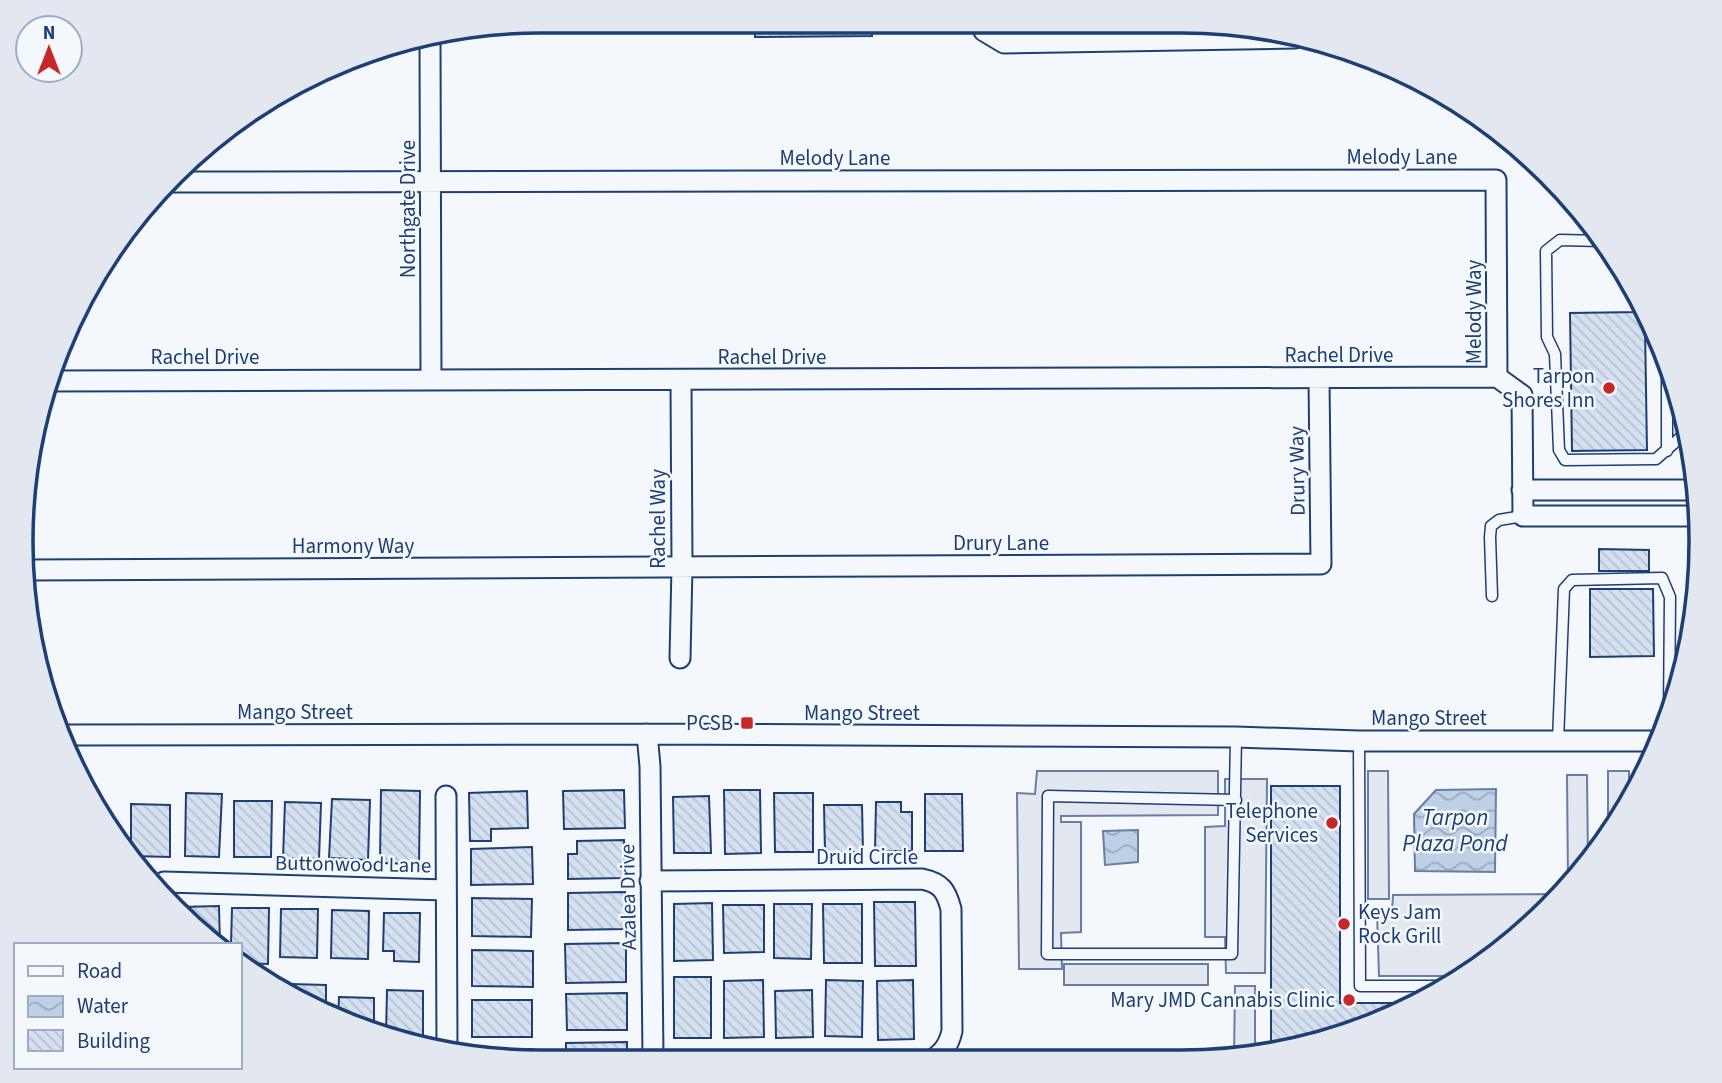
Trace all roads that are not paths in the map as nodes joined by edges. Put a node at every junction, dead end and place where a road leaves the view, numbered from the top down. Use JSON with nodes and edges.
{"nodes":[{"id":1,"x":987,"y":33,"type":"edge"},
{"id":2,"x":1252,"y":39,"type":"edge"},
{"id":3,"x":430,"y":46,"type":"edge"},
{"id":4,"x":1496,"y":180,"type":"joint"},
{"id":5,"x":431,"y":182,"type":"junction"},
{"id":6,"x":181,"y":183,"type":"edge"},
{"id":7,"x":1590,"y":241,"type":"edge"},
{"id":8,"x":1497,"y":377,"type":"junction"},
{"id":9,"x":1319,"y":378,"type":"junction"},
{"id":10,"x":431,"y":379,"type":"junction"},
{"id":11,"x":681,"y":380,"type":"junction"},
{"id":12,"x":59,"y":381,"type":"edge"},
{"id":13,"x":1667,"y":396,"type":"edge"},
{"id":14,"x":1678,"y":440,"type":"edge"},
{"id":15,"x":1667,"y":451,"type":"junction"},
{"id":16,"x":1522,"y":490,"type":"junction"},
{"id":17,"x":1686,"y":490,"type":"edge"},
{"id":18,"x":1522,"y":516,"type":"junction"},
{"id":19,"x":1688,"y":516,"type":"edge"},
{"id":20,"x":1321,"y":564,"type":"joint"},
{"id":21,"x":682,"y":567,"type":"junction"},
{"id":22,"x":34,"y":570,"type":"edge"},
{"id":23,"x":1492,"y":596,"type":"dead end"},
{"id":24,"x":680,"y":658,"type":"dead end"},
{"id":25,"x":1669,"y":679,"type":"edge"},
{"id":26,"x":647,"y":734,"type":"junction"},
{"id":27,"x":72,"y":735,"type":"edge"},
{"id":28,"x":1236,"y":737,"type":"junction"},
{"id":29,"x":1359,"y":741,"type":"junction"},
{"id":30,"x":1558,"y":741,"type":"junction"},
{"id":31,"x":1648,"y":741,"type":"edge"},
{"id":32,"x":446,"y":796,"type":"dead end"},
{"id":33,"x":1236,"y":800,"type":"junction"},
{"id":34,"x":650,"y":881,"type":"junction"},
{"id":35,"x":164,"y":882,"type":"dead end"},
{"id":36,"x":446,"y":890,"type":"junction"},
{"id":37,"x":1427,"y":986,"type":"edge"},
{"id":38,"x":447,"y":1041,"type":"edge"},
{"id":39,"x":653,"y":1050,"type":"edge"},
{"id":40,"x":945,"y":1050,"type":"edge"}],
"edges":[{"from":1,"to":2,"type":"street"},
{"from":3,"to":5,"type":"street","name":"Northgate Drive"},
{"from":4,"to":5,"type":"street","name":"Melody Lane"},
{"from":4,"to":8,"type":"street","name":"Melody Way"},
{"from":5,"to":6,"type":"street","name":"Melody Lane"},
{"from":5,"to":10,"type":"street","name":"Northgate Drive"},
{"from":7,"to":15,"type":"lane"},
{"from":8,"to":9,"type":"street","name":"Rachel Drive"},
{"from":8,"to":16,"type":"street","name":"Melody Way"},
{"from":9,"to":11,"type":"street","name":"Rachel Drive"},
{"from":9,"to":20,"type":"street","name":"Drury Way"},
{"from":10,"to":11,"type":"street","name":"Rachel Drive"},
{"from":10,"to":12,"type":"street","name":"Rachel Drive"},
{"from":11,"to":21,"type":"street","name":"Rachel Way"},
{"from":13,"to":15,"type":"lane"},
{"from":14,"to":15,"type":"lane"},
{"from":16,"to":17,"type":"street"},
{"from":16,"to":18,"type":"street","name":"Melody Way"},
{"from":18,"to":19,"type":"street"},
{"from":18,"to":23,"type":"lane"},
{"from":20,"to":21,"type":"street","name":"Drury Lane"},
{"from":21,"to":22,"type":"street","name":"Harmony Way"},
{"from":21,"to":24,"type":"street","name":"Rachel Way"},
{"from":25,"to":30,"type":"lane"},
{"from":26,"to":27,"type":"street","name":"Mango Street"},
{"from":26,"to":28,"type":"street","name":"Mango Street"},
{"from":26,"to":34,"type":"street","name":"Azalea Drive"},
{"from":28,"to":29,"type":"street","name":"Mango Street"},
{"from":28,"to":33,"type":"lane"},
{"from":29,"to":30,"type":"street","name":"Mango Street"},
{"from":29,"to":37,"type":"lane"},
{"from":30,"to":31,"type":"street","name":"Mango Street"},
{"from":32,"to":36,"type":"street","name":"Buttonwood Lane"},
{"from":33,"to":33,"type":"lane"},
{"from":34,"to":39,"type":"street","name":"Azalea Drive"},
{"from":34,"to":40,"type":"street","name":"Druid Circle"},
{"from":35,"to":36,"type":"street","name":"Buttonwood Lane"},
{"from":36,"to":38,"type":"street"}]}
